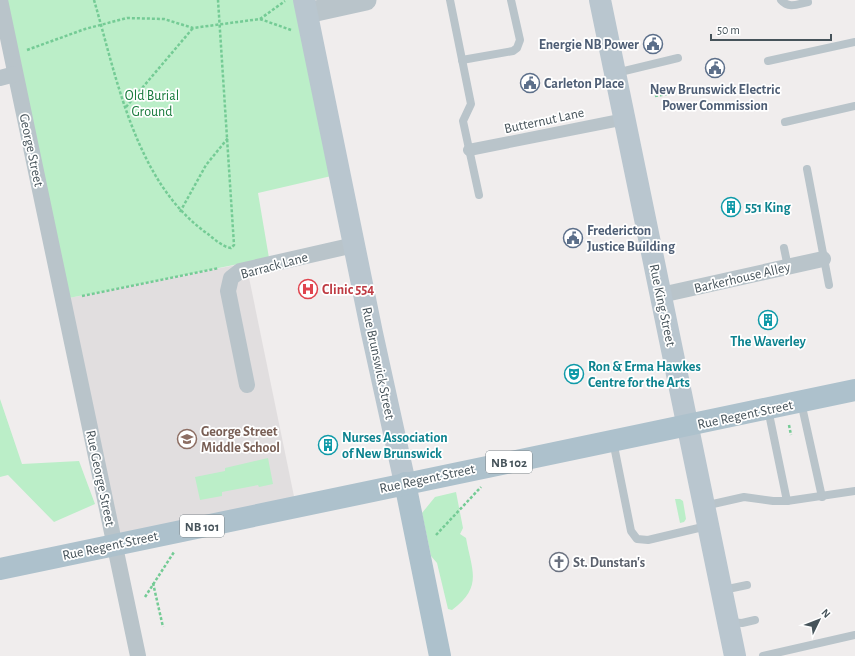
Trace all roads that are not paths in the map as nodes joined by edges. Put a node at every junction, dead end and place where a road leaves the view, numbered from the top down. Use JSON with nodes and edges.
{"nodes":[{"id":1,"x":0,"y":0,"type":"edge"},
{"id":2,"x":366,"y":0,"type":"edge"},
{"id":3,"x":450,"y":0,"type":"edge"},
{"id":4,"x":511,"y":0,"type":"edge"},
{"id":5,"x":600,"y":0,"type":"edge"},
{"id":6,"x":781,"y":0,"type":"edge"},
{"id":7,"x":808,"y":2,"type":"dead end"},
{"id":8,"x":299,"y":5,"type":"edge"},
{"id":9,"x":855,"y":42,"type":"edge"},
{"id":10,"x":678,"y":58,"type":"dead end"},
{"id":11,"x":462,"y":60,"type":"junction"},
{"id":12,"x":768,"y":61,"type":"dead end"},
{"id":13,"x":615,"y":73,"type":"junction"},
{"id":14,"x":8,"y":76,"type":"edge"},
{"id":15,"x":855,"y":106,"type":"edge"},
{"id":16,"x":625,"y":119,"type":"junction"},
{"id":17,"x":785,"y":122,"type":"dead end"},
{"id":18,"x":469,"y":150,"type":"junction"},
{"id":19,"x":807,"y":169,"type":"dead end"},
{"id":20,"x":479,"y":195,"type":"dead end"},
{"id":21,"x":354,"y":245,"type":"junction"},
{"id":22,"x":784,"y":248,"type":"dead end"},
{"id":23,"x":823,"y":259,"type":"junction"},
{"id":24,"x":788,"y":267,"type":"junction"},
{"id":25,"x":829,"y":285,"type":"dead end"},
{"id":26,"x":661,"y":295,"type":"junction"},
{"id":27,"x":64,"y":299,"type":"joint"},
{"id":28,"x":248,"y":385,"type":"dead end"},
{"id":29,"x":855,"y":390,"type":"edge"},
{"id":30,"x":801,"y":401,"type":"junction"},
{"id":31,"x":768,"y":408,"type":"junction"},
{"id":32,"x":688,"y":426,"type":"junction"},
{"id":33,"x":613,"y":441,"type":"junction"},
{"id":34,"x":405,"y":483,"type":"junction"},
{"id":35,"x":855,"y":491,"type":"edge"},
{"id":36,"x":822,"y":497,"type":"junction"},
{"id":37,"x":787,"y":501,"type":"junction"},
{"id":38,"x":705,"y":516,"type":"junction"},
{"id":39,"x":115,"y":544,"type":"junction"},
{"id":40,"x":0,"y":569,"type":"edge"},
{"id":41,"x":747,"y":585,"type":"dead end"},
{"id":42,"x":721,"y":590,"type":"junction"},
{"id":43,"x":755,"y":620,"type":"dead end"},
{"id":44,"x":728,"y":622,"type":"junction"},
{"id":45,"x":855,"y":635,"type":"edge"},
{"id":46,"x":138,"y":656,"type":"edge"},
{"id":47,"x":440,"y":656,"type":"edge"},
{"id":48,"x":736,"y":656,"type":"edge"},
{"id":49,"x":763,"y":656,"type":"edge"}],
"edges":[{"from":1,"to":14,"type":"street","name":"George Street"},
{"from":2,"to":8,"type":"street"},
{"from":3,"to":11,"type":"lane"},
{"from":4,"to":11,"type":"lane"},
{"from":5,"to":13,"type":"main road","name":"Rue King Street"},
{"from":6,"to":7,"type":"lane"},
{"from":8,"to":21,"type":"main road","name":"Rue Brunswick Street"},
{"from":9,"to":12,"type":"lane"},
{"from":10,"to":13,"type":"lane"},
{"from":11,"to":18,"type":"lane"},
{"from":13,"to":16,"type":"main road","name":"Rue King Street"},
{"from":14,"to":27,"type":"street","name":"George Street"},
{"from":15,"to":17,"type":"lane"},
{"from":16,"to":18,"type":"street","name":"Butternut Lane"},
{"from":16,"to":26,"type":"main road","name":"Rue King Street"},
{"from":18,"to":20,"type":"lane"},
{"from":19,"to":23,"type":"lane"},
{"from":21,"to":28,"type":"street","name":"Barrack Lane"},
{"from":21,"to":34,"type":"main road","name":"Rue Brunswick Street"},
{"from":22,"to":24,"type":"lane"},
{"from":23,"to":24,"type":"street","name":"Barkerhouse Alley"},
{"from":23,"to":25,"type":"lane"},
{"from":24,"to":26,"type":"street","name":"Barkerhouse Alley"},
{"from":26,"to":32,"type":"main road","name":"Rue King Street"},
{"from":27,"to":39,"type":"street","name":"Rue George Street"},
{"from":29,"to":30,"type":"main road","name":"Rue Regent Street","number":"NB 102"},
{"from":30,"to":31,"type":"main road","name":"Rue Regent Street","number":"NB 102"},
{"from":30,"to":36,"type":"lane"},
{"from":31,"to":32,"type":"main road","name":"Rue Regent Street","number":"NB 102"},
{"from":31,"to":37,"type":"lane"},
{"from":32,"to":33,"type":"main road","name":"Rue Regent Street","number":"NB 102"},
{"from":32,"to":38,"type":"main road","name":"Rue King Street"},
{"from":33,"to":34,"type":"main road","name":"Rue Regent Street","number":"NB 102"},
{"from":33,"to":38,"type":"lane"},
{"from":34,"to":39,"type":"main road","name":"Rue Regent Street","number":"NB 101"},
{"from":34,"to":47,"type":"main road","name":"Rue Brunswick Street"},
{"from":35,"to":36,"type":"lane"},
{"from":36,"to":37,"type":"lane"},
{"from":37,"to":38,"type":"lane"},
{"from":38,"to":42,"type":"main road","name":"Rue King Street"},
{"from":39,"to":40,"type":"main road","name":"Rue Regent Street","number":"NB 101"},
{"from":39,"to":46,"type":"street","name":"Rue George Street"},
{"from":41,"to":42,"type":"lane"},
{"from":42,"to":44,"type":"main road","name":"Rue King Street"},
{"from":43,"to":44,"type":"lane"},
{"from":44,"to":48,"type":"main road","name":"Rue King Street"},
{"from":45,"to":49,"type":"lane"}]}
